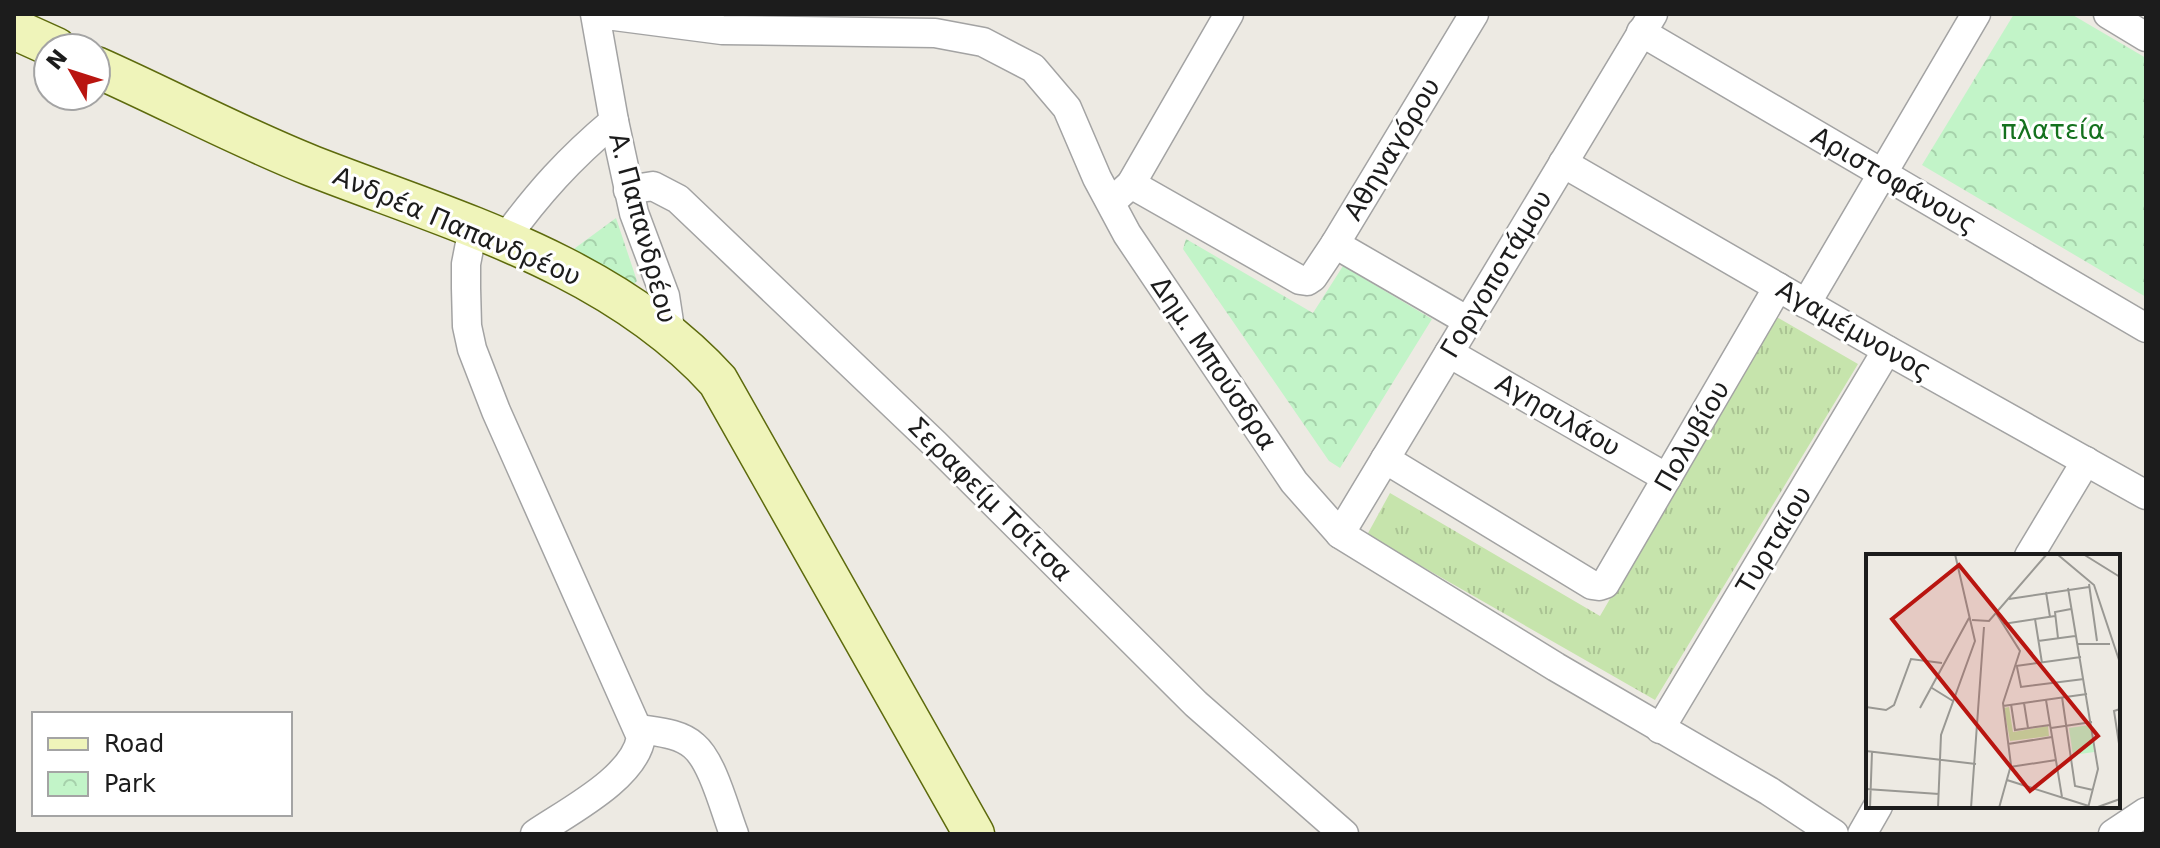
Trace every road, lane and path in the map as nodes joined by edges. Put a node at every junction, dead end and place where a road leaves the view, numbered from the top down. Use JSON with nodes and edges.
{"nodes":[{"id":1,"x":597,"y":14,"type":"edge"},
{"id":2,"x":1229,"y":14,"type":"edge"},
{"id":3,"x":1474,"y":14,"type":"edge"},
{"id":4,"x":1976,"y":14,"type":"edge"},
{"id":5,"x":2108,"y":14,"type":"edge"},
{"id":6,"x":1647,"y":20,"type":"edge"},
{"id":7,"x":727,"y":22,"type":"edge"},
{"id":8,"x":2146,"y":37,"type":"edge"},
{"id":9,"x":112,"y":74,"type":"edge"},
{"id":10,"x":614,"y":121,"type":"junction"},
{"id":11,"x":1563,"y":163,"type":"junction"},
{"id":12,"x":1883,"y":173,"type":"junction"},
{"id":13,"x":1131,"y":184,"type":"junction"},
{"id":14,"x":628,"y":190,"type":"junction"},
{"id":15,"x":1109,"y":203,"type":"junction"},
{"id":16,"x":488,"y":234,"type":"junction"},
{"id":17,"x":1335,"y":244,"type":"junction"},
{"id":18,"x":1778,"y":287,"type":"junction"},
{"id":19,"x":1806,"y":304,"type":"junction"},
{"id":20,"x":1468,"y":321,"type":"junction"},
{"id":21,"x":2146,"y":328,"type":"edge"},
{"id":22,"x":671,"y":335,"type":"junction"},
{"id":23,"x":1887,"y":350,"type":"junction"},
{"id":24,"x":1449,"y":353,"type":"junction"},
{"id":25,"x":1385,"y":459,"type":"junction"},
{"id":26,"x":2086,"y":461,"type":"junction"},
{"id":27,"x":1667,"y":478,"type":"junction"},
{"id":28,"x":2146,"y":495,"type":"edge"},
{"id":29,"x":1340,"y":534,"type":"junction"},
{"id":30,"x":2030,"y":554,"type":"edge"},
{"id":31,"x":639,"y":729,"type":"junction"},
{"id":32,"x":1660,"y":729,"type":"junction"},
{"id":33,"x":1877,"y":808,"type":"edge"},
{"id":34,"x":2146,"y":812,"type":"edge"},
{"id":35,"x":535,"y":834,"type":"edge"},
{"id":36,"x":734,"y":834,"type":"edge"},
{"id":37,"x":974,"y":834,"type":"edge"},
{"id":38,"x":1344,"y":834,"type":"edge"},
{"id":39,"x":1834,"y":834,"type":"edge"},
{"id":40,"x":1862,"y":834,"type":"edge"},
{"id":41,"x":2113,"y":834,"type":"edge"}],
"edges":[{"from":1,"to":7,"type":"street","name":"Δημ. Μπούσδρα"},
{"from":1,"to":10,"type":"street","name":"Α. Παπανδρέου"},
{"from":2,"to":13,"type":"street"},
{"from":3,"to":17,"type":"street","name":"Αθηναγόρου"},
{"from":4,"to":12,"type":"street"},
{"from":5,"to":8,"type":"street"},
{"from":6,"to":11,"type":"street","name":"Γοργοποτάμου"},
{"from":6,"to":12,"type":"street","name":"Αριστοφάνους"},
{"from":7,"to":15,"type":"street","name":"Δημ. Μπούσδρα"},
{"from":9,"to":16,"type":"main road","name":"Ανδρέα Παπανδρέου"},
{"from":10,"to":14,"type":"street","name":"Α. Παπανδρέου"},
{"from":10,"to":16,"type":"street"},
{"from":11,"to":18,"type":"street","name":"Αγαμέμνονος"},
{"from":11,"to":20,"type":"street","name":"Γοργοποτάμου"},
{"from":12,"to":19,"type":"street"},
{"from":12,"to":21,"type":"street","name":"Αριστοφάνους"},
{"from":13,"to":15,"type":"street"},
{"from":13,"to":17,"type":"street","name":"Αθηναγόρου"},
{"from":14,"to":22,"type":"street","name":"Α. Παπανδρέου"},
{"from":14,"to":38,"type":"street","name":"Σεραφείμ Τσίτσα"},
{"from":15,"to":29,"type":"street","name":"Δημ. Μπούσδρα"},
{"from":16,"to":22,"type":"main road","name":"Ανδρέα Παπανδρέου"},
{"from":16,"to":31,"type":"street"},
{"from":17,"to":20,"type":"street"},
{"from":18,"to":19,"type":"street","name":"Αγαμέμνονος"},
{"from":18,"to":27,"type":"street","name":"Πολυβίου"},
{"from":19,"to":23,"type":"street","name":"Αγαμέμνονος"},
{"from":20,"to":24,"type":"street","name":"Γοργοποτάμου"},
{"from":22,"to":37,"type":"main road","name":"Ανδρέα Παπανδρέου"},
{"from":23,"to":26,"type":"street","name":"Αγαμέμνονος"},
{"from":23,"to":32,"type":"street","name":"Τυρταίου"},
{"from":24,"to":25,"type":"street","name":"Γοργοποτάμου"},
{"from":24,"to":27,"type":"street","name":"Αγησιλάου"},
{"from":25,"to":27,"type":"street","name":"Πολυβίου"},
{"from":25,"to":29,"type":"street","name":"Γοργοποτάμου"},
{"from":26,"to":28,"type":"street","name":"Αγαμέμνονος"},
{"from":26,"to":30,"type":"street"},
{"from":29,"to":32,"type":"street","name":"Δημ. Μπούσδρα"},
{"from":31,"to":35,"type":"street"},
{"from":31,"to":36,"type":"street"},
{"from":32,"to":39,"type":"street","name":"Δημ. Μπούσδρα"},
{"from":33,"to":40,"type":"street"},
{"from":34,"to":41,"type":"street"}]}
